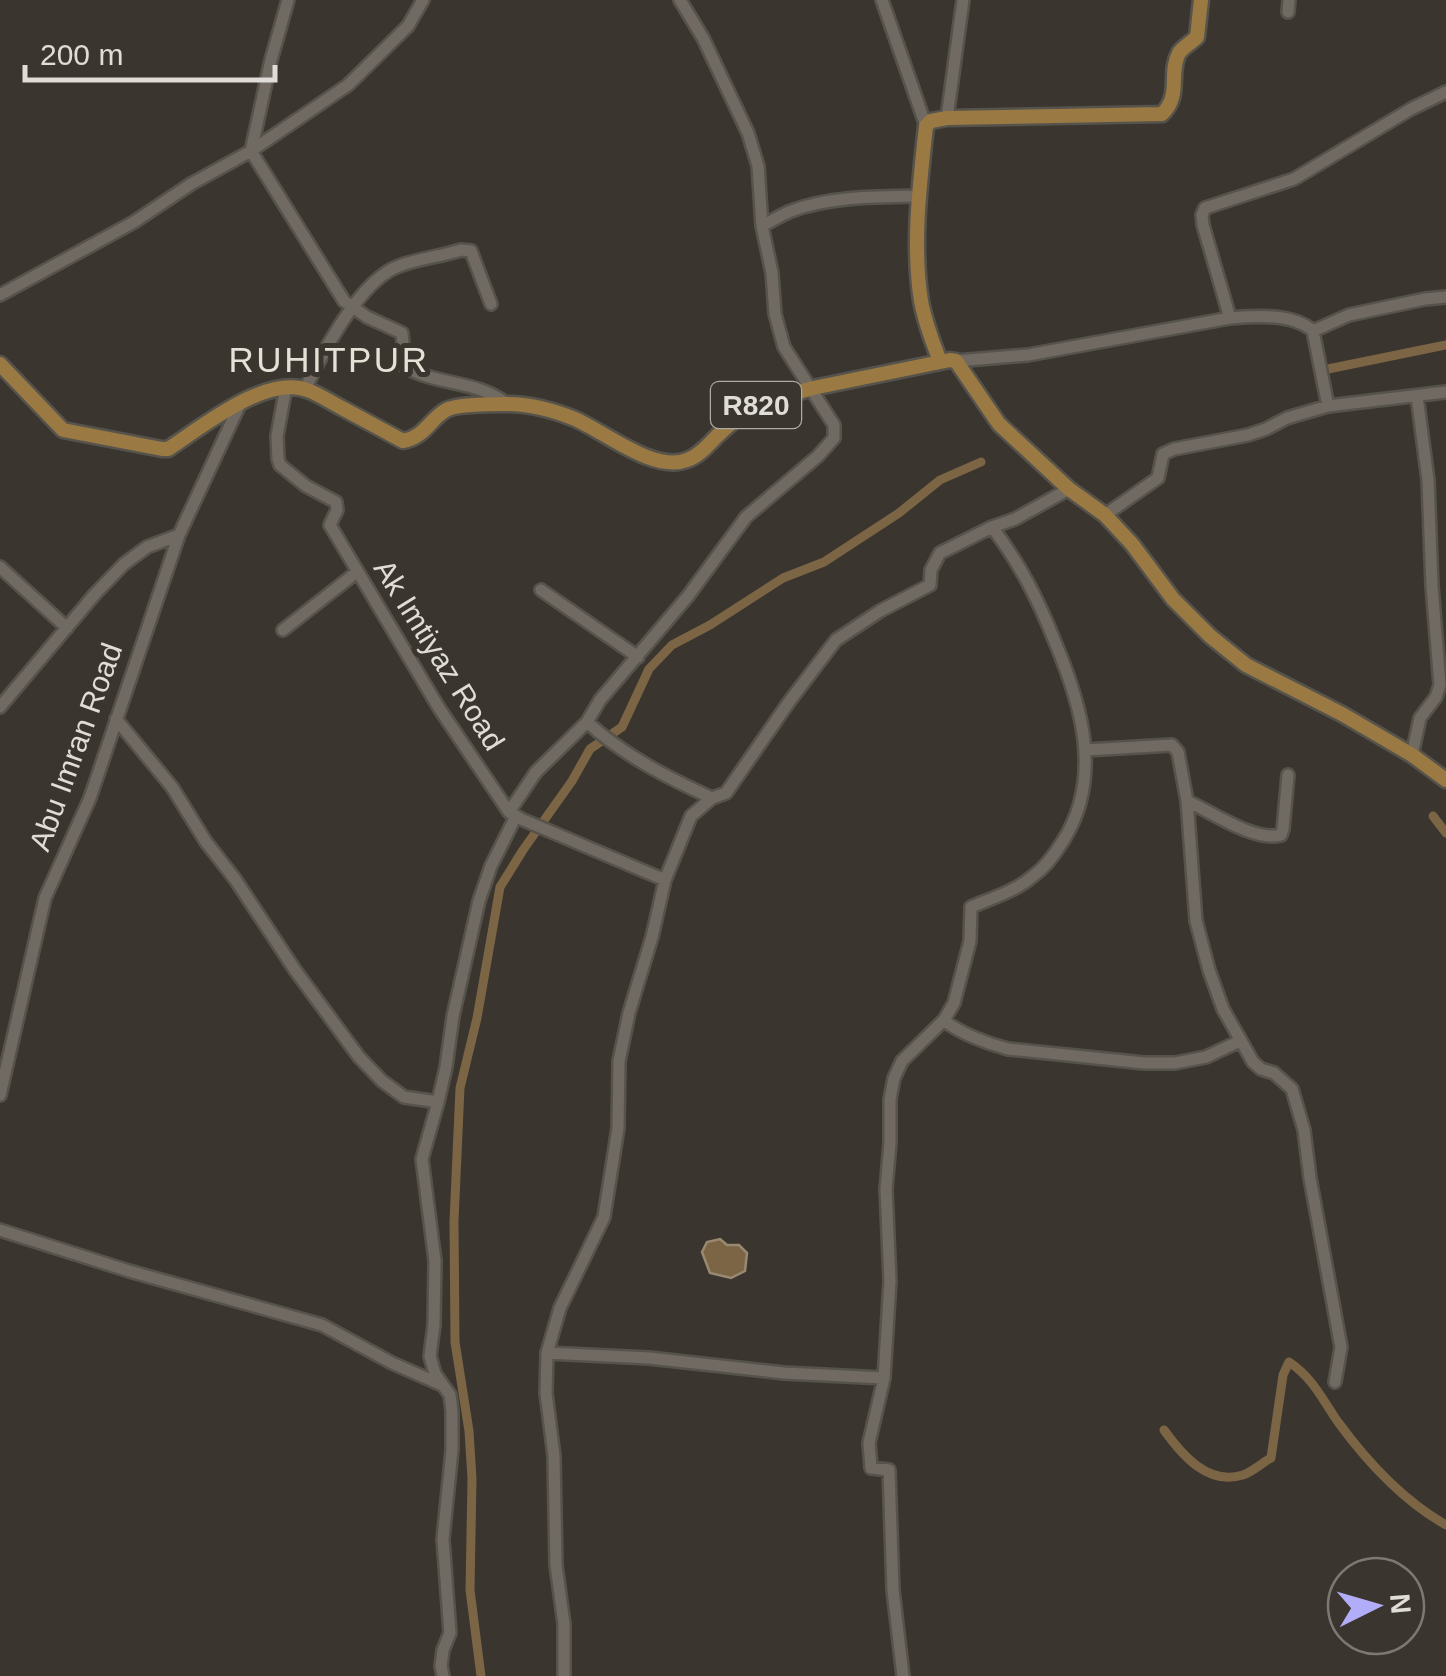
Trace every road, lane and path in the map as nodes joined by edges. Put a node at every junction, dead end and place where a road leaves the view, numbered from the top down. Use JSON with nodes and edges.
{"nodes":[{"id":1,"x":288,"y":0,"type":"edge"},
{"id":2,"x":423,"y":0,"type":"edge"},
{"id":3,"x":680,"y":0,"type":"edge"},
{"id":4,"x":882,"y":0,"type":"edge"},
{"id":5,"x":963,"y":0,"type":"edge"},
{"id":6,"x":1201,"y":0,"type":"edge"},
{"id":7,"x":1446,"y":92,"type":"edge"},
{"id":8,"x":947,"y":118,"type":"junction"},
{"id":9,"x":926,"y":126,"type":"junction"},
{"id":10,"x":251,"y":151,"type":"junction"},
{"id":11,"x":919,"y":196,"type":"junction"},
{"id":12,"x":762,"y":226,"type":"junction"},
{"id":13,"x":0,"y":295,"type":"edge"},
{"id":14,"x":1446,"y":297,"type":"edge"},
{"id":15,"x":492,"y":304,"type":"dead end"},
{"id":16,"x":353,"y":308,"type":"junction"},
{"id":17,"x":1230,"y":318,"type":"junction"},
{"id":18,"x":1312,"y":331,"type":"junction"},
{"id":19,"x":940,"y":361,"type":"junction"},
{"id":20,"x":956,"y":361,"type":"junction"},
{"id":21,"x":0,"y":364,"type":"edge"},
{"id":22,"x":286,"y":387,"type":"junction"},
{"id":23,"x":305,"y":388,"type":"junction"},
{"id":24,"x":813,"y":388,"type":"junction"},
{"id":25,"x":1446,"y":392,"type":"edge"},
{"id":26,"x":1416,"y":396,"type":"junction"},
{"id":27,"x":240,"y":404,"type":"junction"},
{"id":28,"x":507,"y":404,"type":"junction"},
{"id":29,"x":1328,"y":406,"type":"junction"},
{"id":30,"x":1069,"y":489,"type":"junction"},
{"id":31,"x":1105,"y":515,"type":"junction"},
{"id":32,"x":992,"y":527,"type":"junction"},
{"id":33,"x":179,"y":535,"type":"junction"},
{"id":34,"x":0,"y":567,"type":"edge"},
{"id":35,"x":358,"y":572,"type":"junction"},
{"id":36,"x":542,"y":590,"type":"dead end"},
{"id":37,"x":67,"y":628,"type":"junction"},
{"id":38,"x":282,"y":630,"type":"dead end"},
{"id":39,"x":638,"y":656,"type":"junction"},
{"id":40,"x":0,"y":706,"type":"edge"},
{"id":41,"x":116,"y":719,"type":"junction"},
{"id":42,"x":587,"y":722,"type":"junction"},
{"id":43,"x":1086,"y":750,"type":"junction"},
{"id":44,"x":1412,"y":754,"type":"junction"},
{"id":45,"x":1288,"y":775,"type":"dead end"},
{"id":46,"x":1446,"y":780,"type":"edge"},
{"id":47,"x":712,"y":798,"type":"junction"},
{"id":48,"x":1188,"y":801,"type":"junction"},
{"id":49,"x":516,"y":816,"type":"junction"},
{"id":50,"x":665,"y":880,"type":"junction"},
{"id":51,"x":944,"y":1020,"type":"junction"},
{"id":52,"x":1240,"y":1041,"type":"junction"},
{"id":53,"x":0,"y":1095,"type":"edge"},
{"id":54,"x":438,"y":1102,"type":"junction"},
{"id":55,"x":0,"y":1230,"type":"edge"},
{"id":56,"x":546,"y":1353,"type":"junction"},
{"id":57,"x":884,"y":1378,"type":"junction"},
{"id":58,"x":1335,"y":1382,"type":"dead end"},
{"id":59,"x":442,"y":1385,"type":"junction"},
{"id":60,"x":442,"y":1676,"type":"edge"},
{"id":61,"x":564,"y":1676,"type":"edge"},
{"id":62,"x":902,"y":1676,"type":"edge"}],
"edges":[{"from":1,"to":10,"type":"street"},
{"from":2,"to":10,"type":"street"},
{"from":3,"to":12,"type":"street"},
{"from":4,"to":9,"type":"street"},
{"from":5,"to":8,"type":"street"},
{"from":6,"to":8,"type":"main road"},
{"from":7,"to":17,"type":"street"},
{"from":8,"to":9,"type":"main road"},
{"from":9,"to":11,"type":"main road"},
{"from":10,"to":13,"type":"street"},
{"from":10,"to":16,"type":"street"},
{"from":11,"to":12,"type":"street"},
{"from":11,"to":19,"type":"main road"},
{"from":12,"to":24,"type":"street"},
{"from":14,"to":18,"type":"street"},
{"from":15,"to":16,"type":"street"},
{"from":16,"to":23,"type":"street"},
{"from":16,"to":28,"type":"street"},
{"from":17,"to":18,"type":"street"},
{"from":17,"to":20,"type":"street"},
{"from":18,"to":29,"type":"street"},
{"from":19,"to":20,"type":"main road","number":"R820"},
{"from":19,"to":24,"type":"main road","number":"R820"},
{"from":20,"to":30,"type":"main road"},
{"from":21,"to":27,"type":"main road","number":"R820"},
{"from":22,"to":23,"type":"main road","number":"R820"},
{"from":22,"to":27,"type":"main road","number":"R820"},
{"from":22,"to":35,"type":"street","name":"Ak Imtiyaz Road"},
{"from":23,"to":28,"type":"main road","number":"R820"},
{"from":24,"to":28,"type":"main road","number":"R820"},
{"from":24,"to":39,"type":"street"},
{"from":25,"to":26,"type":"street"},
{"from":26,"to":29,"type":"street"},
{"from":26,"to":44,"type":"street"},
{"from":27,"to":33,"type":"street","name":"Abu Imran Road"},
{"from":29,"to":31,"type":"street"},
{"from":30,"to":31,"type":"main road"},
{"from":30,"to":32,"type":"street"},
{"from":31,"to":44,"type":"main road"},
{"from":32,"to":43,"type":"street"},
{"from":32,"to":47,"type":"street"},
{"from":33,"to":37,"type":"street"},
{"from":33,"to":41,"type":"street","name":"Abu Imran Road"},
{"from":34,"to":37,"type":"street"},
{"from":35,"to":38,"type":"street"},
{"from":35,"to":49,"type":"street","name":"Ak Imtiyaz Road"},
{"from":36,"to":39,"type":"street"},
{"from":37,"to":40,"type":"street"},
{"from":39,"to":42,"type":"street"},
{"from":41,"to":53,"type":"street","name":"Abu Imran Road"},
{"from":41,"to":54,"type":"street"},
{"from":42,"to":47,"type":"street"},
{"from":42,"to":49,"type":"street"},
{"from":43,"to":48,"type":"street"},
{"from":43,"to":51,"type":"street"},
{"from":44,"to":46,"type":"main road"},
{"from":45,"to":48,"type":"street"},
{"from":47,"to":50,"type":"street"},
{"from":48,"to":52,"type":"street"},
{"from":49,"to":50,"type":"street"},
{"from":49,"to":54,"type":"street"},
{"from":50,"to":56,"type":"street"},
{"from":51,"to":52,"type":"street"},
{"from":51,"to":57,"type":"street"},
{"from":52,"to":58,"type":"street"},
{"from":54,"to":59,"type":"street"},
{"from":55,"to":59,"type":"street"},
{"from":56,"to":57,"type":"street"},
{"from":56,"to":61,"type":"street"},
{"from":57,"to":62,"type":"street"},
{"from":59,"to":60,"type":"street"}]}
